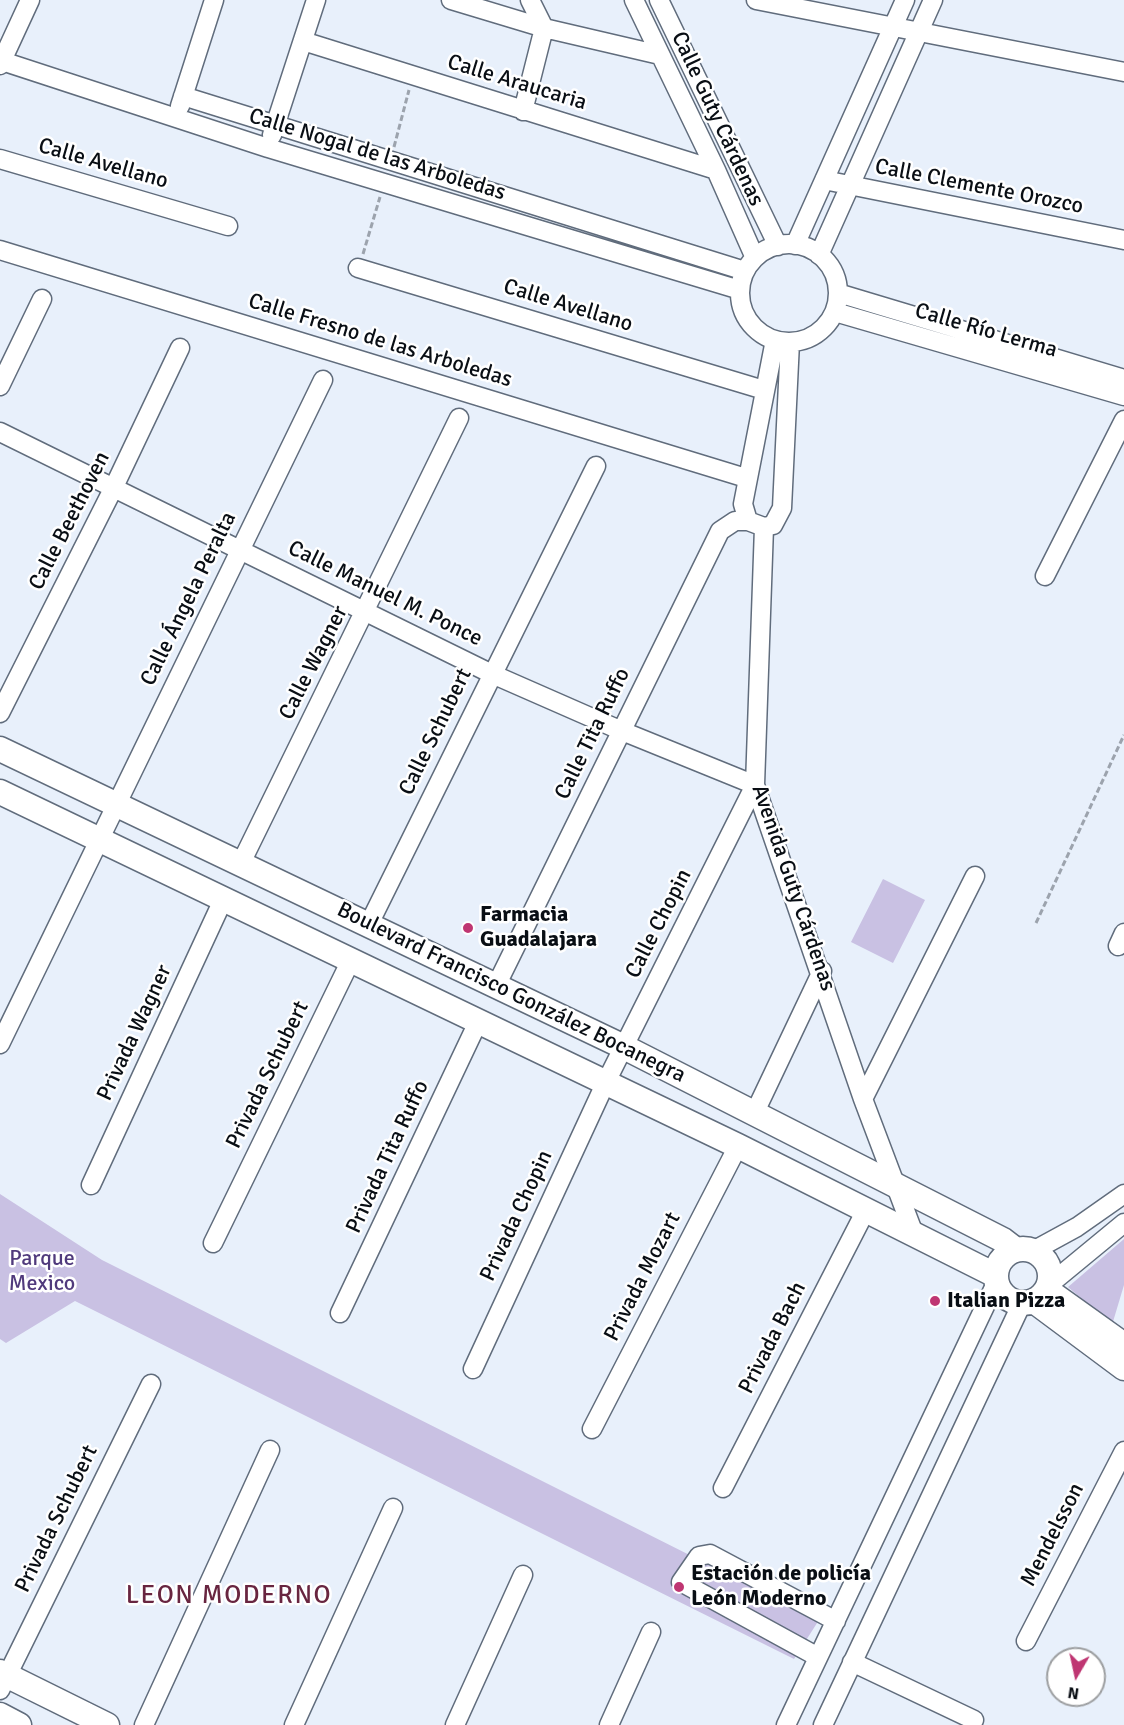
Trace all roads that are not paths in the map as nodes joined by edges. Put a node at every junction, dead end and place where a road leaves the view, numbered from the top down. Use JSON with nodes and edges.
{"nodes":[{"id":1,"x":30,"y":0,"type":"edge"},
{"id":2,"x":214,"y":0,"type":"edge"},
{"id":3,"x":316,"y":0,"type":"edge"},
{"id":4,"x":451,"y":0,"type":"edge"},
{"id":5,"x":530,"y":0,"type":"edge"},
{"id":6,"x":634,"y":0,"type":"edge"},
{"id":7,"x":659,"y":0,"type":"edge"},
{"id":8,"x":756,"y":0,"type":"edge"},
{"id":9,"x":904,"y":0,"type":"edge"},
{"id":10,"x":933,"y":0,"type":"edge"},
{"id":11,"x":894,"y":26,"type":"junction"},
{"id":12,"x":544,"y":28,"type":"junction"},
{"id":13,"x":920,"y":31,"type":"junction"},
{"id":14,"x":303,"y":41,"type":"junction"},
{"id":15,"x":660,"y":55,"type":"junction"},
{"id":16,"x":1,"y":63,"type":"edge"},
{"id":17,"x":1124,"y":72,"type":"edge"},
{"id":18,"x":183,"y":96,"type":"junction"},
{"id":19,"x":523,"y":111,"type":"junction"},
{"id":20,"x":177,"y":117,"type":"junction"},
{"id":21,"x":276,"y":124,"type":"junction"},
{"id":22,"x":268,"y":148,"type":"junction"},
{"id":23,"x":0,"y":159,"type":"edge"},
{"id":24,"x":716,"y":170,"type":"junction"},
{"id":25,"x":824,"y":180,"type":"junction"},
{"id":26,"x":852,"y":186,"type":"junction"},
{"id":27,"x":228,"y":226,"type":"dead end"},
{"id":28,"x":1124,"y":240,"type":"edge"},
{"id":29,"x":786,"y":245,"type":"junction"},
{"id":30,"x":0,"y":250,"type":"edge"},
{"id":31,"x":819,"y":255,"type":"junction"},
{"id":32,"x":750,"y":265,"type":"junction"},
{"id":33,"x":358,"y":268,"type":"road end"},
{"id":34,"x":740,"y":290,"type":"junction"},
{"id":35,"x":838,"y":293,"type":"junction"},
{"id":36,"x":42,"y":299,"type":"dead end"},
{"id":37,"x":835,"y":312,"type":"junction"},
{"id":38,"x":782,"y":341,"type":"junction"},
{"id":39,"x":180,"y":348,"type":"dead end"},
{"id":40,"x":1124,"y":379,"type":"edge"},
{"id":41,"x":323,"y":380,"type":"dead end"},
{"id":42,"x":0,"y":386,"type":"edge"},
{"id":43,"x":764,"y":390,"type":"junction"},
{"id":44,"x":1124,"y":396,"type":"edge"},
{"id":45,"x":459,"y":418,"type":"dead end"},
{"id":46,"x":1124,"y":420,"type":"edge"},
{"id":47,"x":0,"y":432,"type":"edge"},
{"id":48,"x":596,"y":466,"type":"dead end"},
{"id":49,"x":746,"y":478,"type":"junction"},
{"id":50,"x":114,"y":489,"type":"junction"},
{"id":51,"x":756,"y":524,"type":"junction"},
{"id":52,"x":239,"y":549,"type":"junction"},
{"id":53,"x":1046,"y":576,"type":"dead end"},
{"id":54,"x":367,"y":611,"type":"junction"},
{"id":55,"x":492,"y":674,"type":"junction"},
{"id":56,"x":0,"y":713,"type":"edge"},
{"id":57,"x":622,"y":731,"type":"junction"},
{"id":58,"x":0,"y":749,"type":"edge"},
{"id":59,"x":756,"y":785,"type":"junction"},
{"id":60,"x":0,"y":792,"type":"edge"},
{"id":61,"x":116,"y":806,"type":"junction"},
{"id":62,"x":99,"y":840,"type":"junction"},
{"id":63,"x":241,"y":863,"type":"junction"},
{"id":64,"x":975,"y":876,"type":"dead end"},
{"id":65,"x":223,"y":900,"type":"junction"},
{"id":66,"x":374,"y":926,"type":"junction"},
{"id":67,"x":356,"y":963,"type":"junction"},
{"id":68,"x":822,"y":971,"type":"junction"},
{"id":69,"x":496,"y":986,"type":"junction"},
{"id":70,"x":478,"y":1022,"type":"junction"},
{"id":71,"x":0,"y":1044,"type":"edge"},
{"id":72,"x":624,"y":1047,"type":"junction"},
{"id":73,"x":605,"y":1084,"type":"junction"},
{"id":74,"x":863,"y":1099,"type":"junction"},
{"id":75,"x":755,"y":1112,"type":"junction"},
{"id":76,"x":738,"y":1146,"type":"junction"},
{"id":77,"x":895,"y":1183,"type":"junction"},
{"id":78,"x":91,"y":1185,"type":"dead end"},
{"id":79,"x":1124,"y":1194,"type":"edge"},
{"id":80,"x":866,"y":1210,"type":"junction"},
{"id":81,"x":1124,"y":1223,"type":"edge"},
{"id":82,"x":914,"y":1234,"type":"junction"},
{"id":83,"x":213,"y":1243,"type":"dead end"},
{"id":84,"x":1024,"y":1251,"type":"junction"},
{"id":85,"x":996,"y":1278,"type":"junction"},
{"id":86,"x":1038,"y":1294,"type":"junction"},
{"id":87,"x":340,"y":1313,"type":"dead end"},
{"id":88,"x":1124,"y":1346,"type":"edge"},
{"id":89,"x":1124,"y":1368,"type":"edge"},
{"id":90,"x":473,"y":1369,"type":"dead end"},
{"id":91,"x":151,"y":1384,"type":"dead end"},
{"id":92,"x":592,"y":1430,"type":"dead end"},
{"id":93,"x":270,"y":1450,"type":"dead end"},
{"id":94,"x":1124,"y":1451,"type":"edge"},
{"id":95,"x":723,"y":1488,"type":"dead end"},
{"id":96,"x":393,"y":1508,"type":"dead end"},
{"id":97,"x":523,"y":1575,"type":"dead end"},
{"id":98,"x":855,"y":1581,"type":"junction"},
{"id":99,"x":883,"y":1596,"type":"junction"},
{"id":100,"x":836,"y":1621,"type":"junction"},
{"id":101,"x":651,"y":1632,"type":"dead end"},
{"id":102,"x":1026,"y":1641,"type":"dead end"},
{"id":103,"x":818,"y":1657,"type":"junction"},
{"id":104,"x":852,"y":1662,"type":"junction"},
{"id":105,"x":2,"y":1679,"type":"edge"},
{"id":106,"x":804,"y":1687,"type":"junction"},
{"id":107,"x":834,"y":1700,"type":"junction"},
{"id":108,"x":0,"y":1715,"type":"edge"},
{"id":109,"x":974,"y":1720,"type":"dead end"},
{"id":110,"x":19,"y":1725,"type":"edge"},
{"id":111,"x":107,"y":1725,"type":"edge"},
{"id":112,"x":144,"y":1725,"type":"edge"},
{"id":113,"x":294,"y":1725,"type":"edge"},
{"id":114,"x":455,"y":1725,"type":"edge"},
{"id":115,"x":609,"y":1725,"type":"edge"},
{"id":116,"x":786,"y":1725,"type":"edge"},
{"id":117,"x":823,"y":1725,"type":"edge"}],
"edges":[{"from":1,"to":16,"type":"street"},
{"from":2,"to":18,"type":"street"},
{"from":3,"to":14,"type":"street"},
{"from":4,"to":12,"type":"street"},
{"from":5,"to":12,"type":"street"},
{"from":6,"to":15,"type":"street","name":"Calle Guty Cárdenas"},
{"from":7,"to":29,"type":"street","name":"Calle Guty Cárdenas"},
{"from":8,"to":11,"type":"street"},
{"from":9,"to":11,"type":"street"},
{"from":10,"to":13,"type":"street"},
{"from":11,"to":13,"type":"street"},
{"from":11,"to":25,"type":"street"},
{"from":12,"to":15,"type":"street"},
{"from":12,"to":19,"type":"street"},
{"from":13,"to":17,"type":"street"},
{"from":13,"to":26,"type":"street"},
{"from":14,"to":19,"type":"street","name":"Calle Araucaria"},
{"from":14,"to":21,"type":"street"},
{"from":15,"to":24,"type":"street","name":"Calle Guty Cárdenas"},
{"from":16,"to":20,"type":"street","name":"Calle Nogal de las Arboledas"},
{"from":18,"to":20,"type":"street"},
{"from":18,"to":21,"type":"street","name":"Calle Nogal de las Arboledas"},
{"from":19,"to":24,"type":"street","name":"Calle Araucaria"},
{"from":20,"to":22,"type":"street","name":"Calle Nogal de las Arboledas"},
{"from":21,"to":22,"type":"street"},
{"from":21,"to":32,"type":"street","name":"Calle Nogal de las Arboledas"},
{"from":22,"to":34,"type":"street","name":"Calle Nogal de las Arboledas"},
{"from":23,"to":27,"type":"street","name":"Calle Avellano"},
{"from":24,"to":32,"type":"street","name":"Calle Guty Cárdenas"},
{"from":25,"to":26,"type":"street","name":"Calle Clemente Orozco"},
{"from":25,"to":29,"type":"street"},
{"from":26,"to":28,"type":"street","name":"Calle Clemente Orozco"},
{"from":26,"to":31,"type":"street"},
{"from":29,"to":31,"type":"street"},
{"from":29,"to":32,"type":"street"},
{"from":30,"to":49,"type":"street","name":"Calle Fresno de las Arboledas"},
{"from":31,"to":35,"type":"street"},
{"from":32,"to":34,"type":"street"},
{"from":33,"to":43,"type":"street","name":"Calle Avellano"},
{"from":34,"to":38,"type":"street"},
{"from":35,"to":37,"type":"street"},
{"from":35,"to":40,"type":"street","name":"Calle Río Lerma"},
{"from":36,"to":42,"type":"street"},
{"from":37,"to":38,"type":"street"},
{"from":37,"to":44,"type":"street","name":"Calle Río Lerma"},
{"from":38,"to":43,"type":"street","name":"Avenida Guty Cárdenas"},
{"from":38,"to":51,"type":"street"},
{"from":39,"to":50,"type":"street","name":"Calle Beethoven"},
{"from":41,"to":52,"type":"street","name":"Calle Ángela Peralta"},
{"from":43,"to":49,"type":"street","name":"Avenida Guty Cárdenas"},
{"from":45,"to":54,"type":"street","name":"Calle Wagner"},
{"from":46,"to":53,"type":"street"},
{"from":47,"to":50,"type":"street","name":"Calle Manuel M. Ponce"},
{"from":48,"to":55,"type":"street","name":"Calle Schubert"},
{"from":49,"to":51,"type":"street","name":"Avenida Guty Cárdenas"},
{"from":50,"to":52,"type":"street","name":"Calle Manuel M. Ponce"},
{"from":50,"to":56,"type":"street","name":"Calle Beethoven"},
{"from":51,"to":57,"type":"street","name":"Calle Tita Ruffo"},
{"from":51,"to":59,"type":"street","name":"Avenida Guty Cárdenas"},
{"from":52,"to":54,"type":"street","name":"Calle Manuel M. Ponce"},
{"from":52,"to":61,"type":"street","name":"Calle Ángela Peralta"},
{"from":54,"to":55,"type":"street","name":"Calle Manuel M. Ponce"},
{"from":54,"to":63,"type":"street","name":"Calle Wagner"},
{"from":55,"to":57,"type":"street","name":"Calle Manuel M. Ponce"},
{"from":55,"to":66,"type":"street","name":"Calle Schubert"},
{"from":57,"to":59,"type":"street","name":"Calle Manuel M. Ponce"},
{"from":57,"to":69,"type":"street","name":"Calle Tita Ruffo"},
{"from":58,"to":61,"type":"main road","name":"Boulevard Francisco González Bocanegra"},
{"from":59,"to":68,"type":"street","name":"Avenida Guty Cárdenas"},
{"from":59,"to":72,"type":"street","name":"Calle Chopin"},
{"from":60,"to":62,"type":"main road","name":"Boulevard Francisco González Bocanegra"},
{"from":61,"to":62,"type":"street","name":"Calle Ángela Peralta"},
{"from":61,"to":63,"type":"main road","name":"Boulevard Francisco González Bocanegra"},
{"from":62,"to":65,"type":"main road","name":"Boulevard Francisco González Bocanegra"},
{"from":62,"to":71,"type":"street","name":"Calle Ángela Peralta"},
{"from":63,"to":66,"type":"main road","name":"Boulevard Francisco González Bocanegra"},
{"from":64,"to":74,"type":"street"},
{"from":65,"to":67,"type":"main road","name":"Boulevard Francisco González Bocanegra"},
{"from":65,"to":78,"type":"street","name":"Privada Wagner"},
{"from":66,"to":67,"type":"main road"},
{"from":66,"to":69,"type":"main road","name":"Boulevard Francisco González Bocanegra"},
{"from":67,"to":70,"type":"main road","name":"Boulevard Francisco González Bocanegra"},
{"from":67,"to":83,"type":"street","name":"Privada Schubert"},
{"from":68,"to":74,"type":"street","name":"Avenida Guty Cárdenas"},
{"from":68,"to":75,"type":"street"},
{"from":69,"to":72,"type":"main road","name":"Boulevard Francisco González Bocanegra"},
{"from":70,"to":73,"type":"main road","name":"Boulevard Francisco González Bocanegra"},
{"from":70,"to":87,"type":"street","name":"Privada Tita Ruffo"},
{"from":72,"to":73,"type":"street","name":"Calle Chopin"},
{"from":72,"to":75,"type":"main road","name":"Boulevard Francisco González Bocanegra"},
{"from":73,"to":76,"type":"main road","name":"Boulevard Francisco González Bocanegra"},
{"from":73,"to":90,"type":"street","name":"Privada Chopin"},
{"from":74,"to":77,"type":"street","name":"Avenida Guty Cárdenas"},
{"from":75,"to":77,"type":"main road","name":"Boulevard Francisco González Bocanegra"},
{"from":76,"to":80,"type":"main road","name":"Boulevard Francisco González Bocanegra"},
{"from":76,"to":92,"type":"street","name":"Privada Mozart"},
{"from":77,"to":82,"type":"street","name":"Avenida Guty Cárdenas"},
{"from":77,"to":84,"type":"main road","name":"Boulevard Francisco González Bocanegra"},
{"from":79,"to":84,"type":"street"},
{"from":80,"to":82,"type":"main road","name":"Boulevard Francisco González Bocanegra"},
{"from":80,"to":95,"type":"street","name":"Privada Bach"},
{"from":81,"to":86,"type":"street"},
{"from":82,"to":85,"type":"main road","name":"Boulevard Francisco González Bocanegra"},
{"from":84,"to":85,"type":"main road"},
{"from":84,"to":86,"type":"main road"},
{"from":85,"to":86,"type":"main road"},
{"from":85,"to":98,"type":"street"},
{"from":86,"to":88,"type":"main road"},
{"from":86,"to":89,"type":"main road"},
{"from":86,"to":99,"type":"street"},
{"from":91,"to":105,"type":"street","name":"Privada Schubert"},
{"from":93,"to":112,"type":"street"},
{"from":94,"to":102,"type":"street","name":"Mendelsson"},
{"from":96,"to":113,"type":"street"},
{"from":97,"to":114,"type":"street"},
{"from":98,"to":99,"type":"street"},
{"from":98,"to":100,"type":"street"},
{"from":99,"to":104,"type":"street"},
{"from":100,"to":103,"type":"street"},
{"from":100,"to":103,"type":"street"},
{"from":101,"to":115,"type":"street"},
{"from":103,"to":106,"type":"street"},
{"from":104,"to":107,"type":"street"},
{"from":104,"to":109,"type":"street"},
{"from":105,"to":111,"type":"main road"},
{"from":106,"to":107,"type":"street"},
{"from":106,"to":116,"type":"street"},
{"from":107,"to":117,"type":"street"},
{"from":108,"to":110,"type":"main road"}]}
